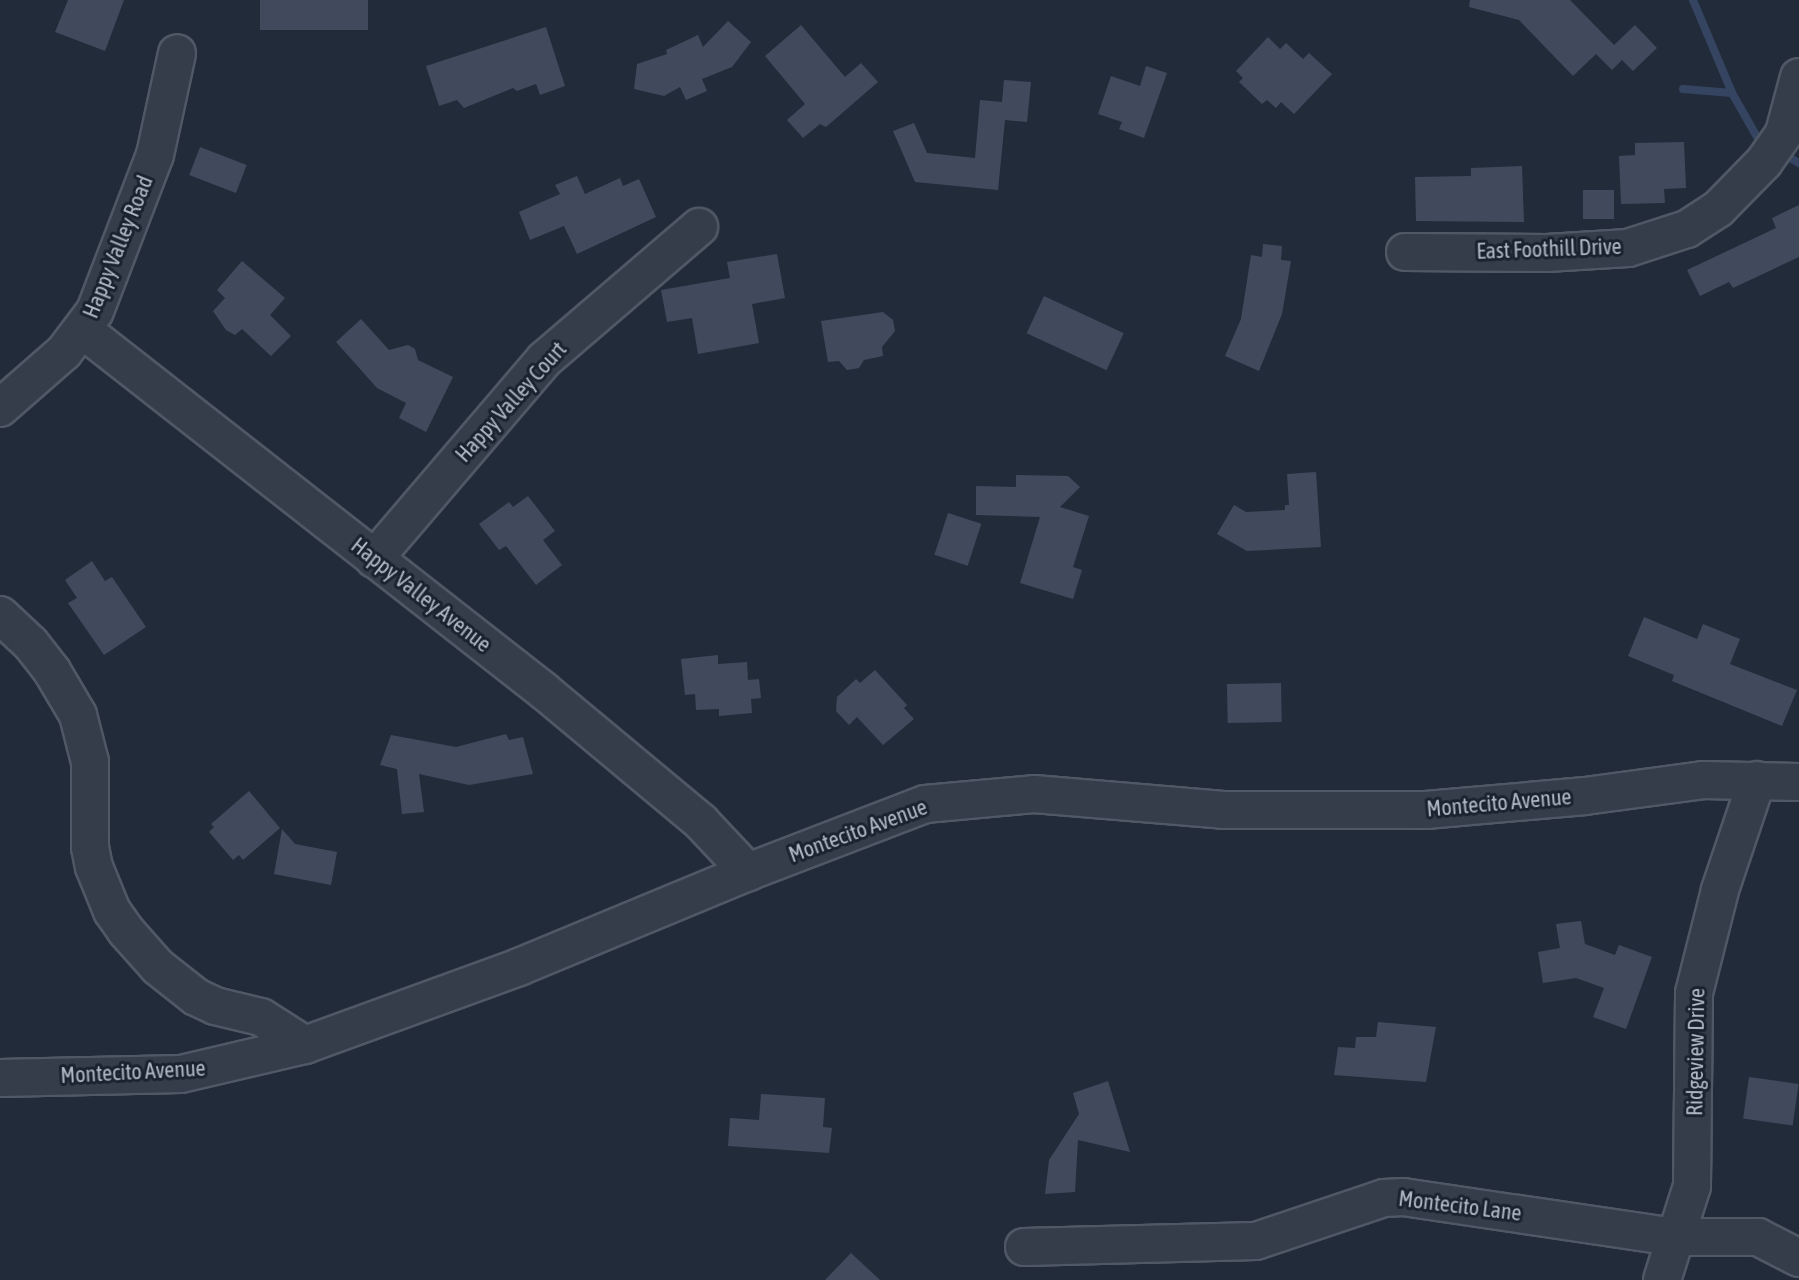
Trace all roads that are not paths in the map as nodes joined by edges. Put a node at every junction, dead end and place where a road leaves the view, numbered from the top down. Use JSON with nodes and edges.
{"nodes":[{"id":1,"x":177,"y":53,"type":"dead end"},
{"id":2,"x":1799,"y":77,"type":"edge"},
{"id":3,"x":699,"y":227,"type":"dead end"},
{"id":4,"x":1405,"y":252,"type":"dead end"},
{"id":5,"x":83,"y":330,"type":"junction"},
{"id":6,"x":0,"y":408,"type":"edge"},
{"id":7,"x":374,"y":559,"type":"junction"},
{"id":8,"x":0,"y":615,"type":"edge"},
{"id":9,"x":1757,"y":780,"type":"junction"},
{"id":10,"x":1799,"y":782,"type":"edge"},
{"id":11,"x":748,"y":872,"type":"junction"},
{"id":12,"x":305,"y":1045,"type":"junction"},
{"id":13,"x":0,"y":1078,"type":"edge"},
{"id":14,"x":1675,"y":1237,"type":"junction"},
{"id":15,"x":1024,"y":1247,"type":"dead end"},
{"id":16,"x":1799,"y":1258,"type":"edge"},
{"id":17,"x":1662,"y":1280,"type":"edge"}],
"edges":[{"from":1,"to":5,"type":"street","name":"Happy Valley Road"},
{"from":2,"to":4,"type":"street","name":"East Foothill Drive"},
{"from":3,"to":7,"type":"street","name":"Happy Valley Court"},
{"from":5,"to":6,"type":"street","name":"Happy Valley Road"},
{"from":5,"to":7,"type":"street","name":"Happy Valley Avenue"},
{"from":7,"to":11,"type":"street","name":"Happy Valley Avenue"},
{"from":8,"to":12,"type":"street"},
{"from":9,"to":10,"type":"street","name":"Montecito Avenue"},
{"from":9,"to":11,"type":"street","name":"Montecito Avenue"},
{"from":9,"to":14,"type":"street","name":"Ridgeview Drive"},
{"from":11,"to":12,"type":"street","name":"Montecito Avenue"},
{"from":12,"to":13,"type":"street","name":"Montecito Avenue"},
{"from":14,"to":15,"type":"street","name":"Montecito Lane"},
{"from":14,"to":16,"type":"street","name":"Montecito Lane"},
{"from":14,"to":17,"type":"street","name":"Ridgeview Drive"}]}
